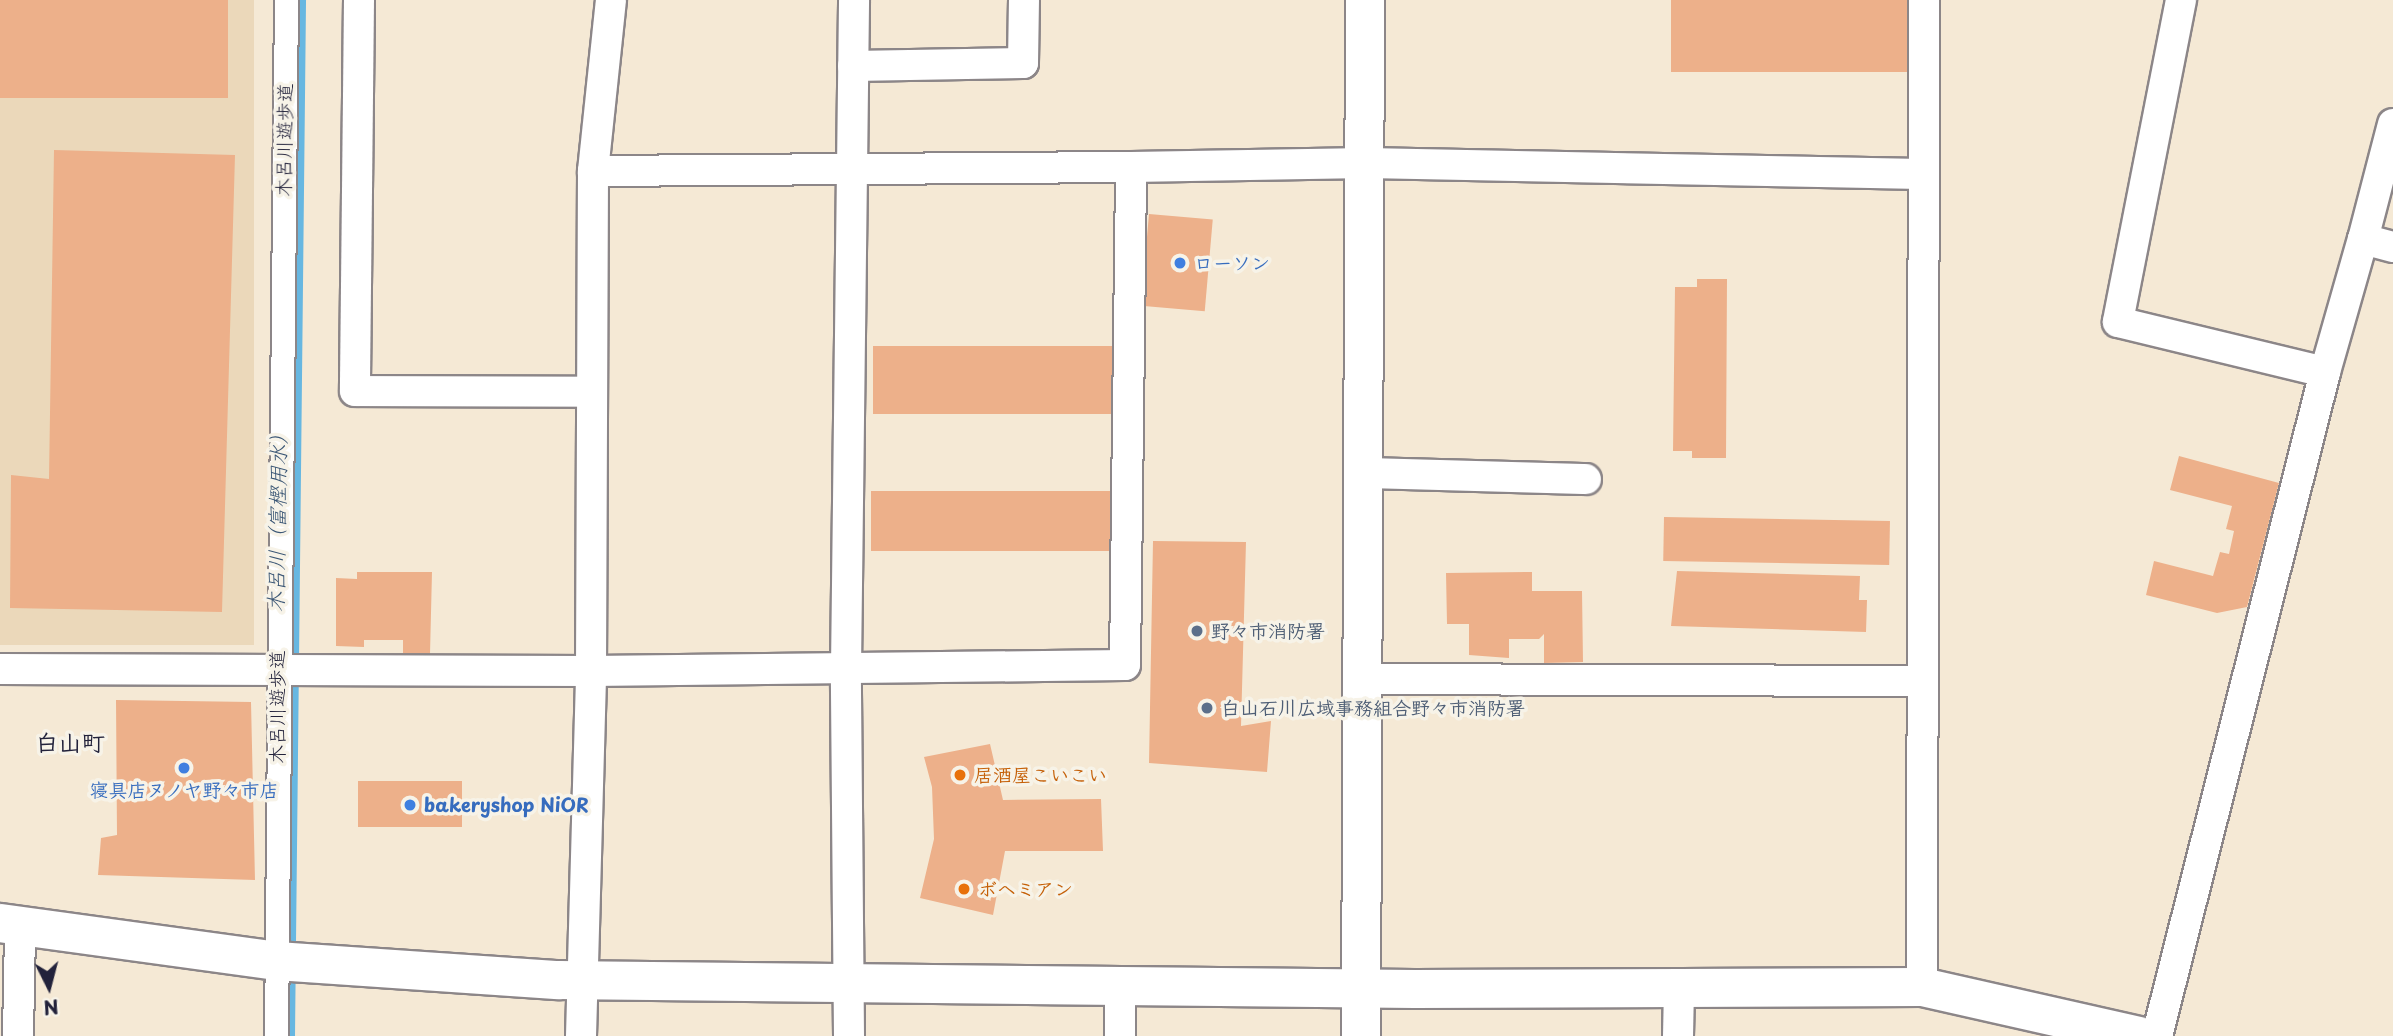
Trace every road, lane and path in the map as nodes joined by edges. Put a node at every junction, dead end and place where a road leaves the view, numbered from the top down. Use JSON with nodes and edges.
{"nodes":[{"id":1,"x":286,"y":0,"type":"edge"},
{"id":2,"x":359,"y":0,"type":"edge"},
{"id":3,"x":611,"y":0,"type":"edge"},
{"id":4,"x":854,"y":0,"type":"edge"},
{"id":5,"x":1024,"y":0,"type":"edge"},
{"id":6,"x":1365,"y":0,"type":"edge"},
{"id":7,"x":1924,"y":0,"type":"edge"},
{"id":8,"x":2181,"y":0,"type":"edge"},
{"id":9,"x":853,"y":66,"type":"junction"},
{"id":10,"x":2393,"y":124,"type":"edge"},
{"id":11,"x":1367,"y":163,"type":"junction"},
{"id":12,"x":1130,"y":167,"type":"junction"},
{"id":13,"x":851,"y":170,"type":"junction"},
{"id":14,"x":593,"y":171,"type":"junction"},
{"id":15,"x":1922,"y":174,"type":"junction"},
{"id":16,"x":2363,"y":239,"type":"junction"},
{"id":17,"x":2393,"y":247,"type":"edge"},
{"id":18,"x":2325,"y":372,"type":"junction"},
{"id":19,"x":589,"y":392,"type":"junction"},
{"id":20,"x":1365,"y":473,"type":"junction"},
{"id":21,"x":1586,"y":479,"type":"dead end"},
{"id":22,"x":846,"y":668,"type":"junction"},
{"id":23,"x":0,"y":669,"type":"edge"},
{"id":24,"x":591,"y":671,"type":"junction"},
{"id":25,"x":282,"y":672,"type":"junction"},
{"id":26,"x":1363,"y":679,"type":"junction"},
{"id":27,"x":1921,"y":681,"type":"junction"},
{"id":28,"x":10,"y":925,"type":"edge"},
{"id":29,"x":280,"y":962,"type":"junction"},
{"id":30,"x":582,"y":981,"type":"junction"},
{"id":31,"x":850,"y":981,"type":"junction"},
{"id":32,"x":1120,"y":985,"type":"junction"},
{"id":33,"x":1922,"y":987,"type":"junction"},
{"id":34,"x":1361,"y":988,"type":"junction"},
{"id":35,"x":1679,"y":988,"type":"junction"},
{"id":36,"x":18,"y":1036,"type":"edge"},
{"id":37,"x":276,"y":1036,"type":"edge"},
{"id":38,"x":581,"y":1036,"type":"edge"},
{"id":39,"x":849,"y":1036,"type":"edge"},
{"id":40,"x":1120,"y":1036,"type":"edge"},
{"id":41,"x":1361,"y":1036,"type":"edge"},
{"id":42,"x":1678,"y":1036,"type":"edge"},
{"id":43,"x":2139,"y":1036,"type":"edge"},
{"id":44,"x":2157,"y":1036,"type":"edge"}],
"edges":[{"from":1,"to":25,"type":"street","name":"木呂川遊歩道"},
{"from":2,"to":19,"type":"street"},
{"from":3,"to":14,"type":"street"},
{"from":4,"to":9,"type":"street"},
{"from":5,"to":9,"type":"street"},
{"from":6,"to":11,"type":"street"},
{"from":7,"to":15,"type":"street"},
{"from":8,"to":18,"type":"street"},
{"from":9,"to":13,"type":"street"},
{"from":10,"to":16,"type":"street"},
{"from":11,"to":12,"type":"street"},
{"from":11,"to":15,"type":"street"},
{"from":11,"to":20,"type":"street"},
{"from":12,"to":13,"type":"street"},
{"from":12,"to":22,"type":"street"},
{"from":13,"to":14,"type":"street"},
{"from":13,"to":22,"type":"street"},
{"from":14,"to":19,"type":"street"},
{"from":15,"to":27,"type":"street"},
{"from":16,"to":17,"type":"street"},
{"from":16,"to":18,"type":"street"},
{"from":18,"to":44,"type":"street"},
{"from":19,"to":24,"type":"street"},
{"from":20,"to":21,"type":"street"},
{"from":20,"to":26,"type":"street"},
{"from":22,"to":24,"type":"street"},
{"from":22,"to":31,"type":"street"},
{"from":23,"to":25,"type":"street"},
{"from":24,"to":25,"type":"street"},
{"from":24,"to":30,"type":"street"},
{"from":25,"to":29,"type":"street","name":"木呂川遊歩道"},
{"from":26,"to":27,"type":"street"},
{"from":26,"to":34,"type":"street"},
{"from":27,"to":33,"type":"street"},
{"from":28,"to":29,"type":"street"},
{"from":28,"to":36,"type":"street"},
{"from":29,"to":30,"type":"street"},
{"from":29,"to":37,"type":"street","name":"木呂川遊歩道"},
{"from":30,"to":31,"type":"street"},
{"from":30,"to":38,"type":"street"},
{"from":31,"to":32,"type":"street"},
{"from":31,"to":39,"type":"street"},
{"from":32,"to":34,"type":"street"},
{"from":32,"to":40,"type":"street"},
{"from":33,"to":35,"type":"street"},
{"from":33,"to":43,"type":"street"},
{"from":34,"to":35,"type":"street"},
{"from":34,"to":41,"type":"street"},
{"from":35,"to":42,"type":"street"}]}
